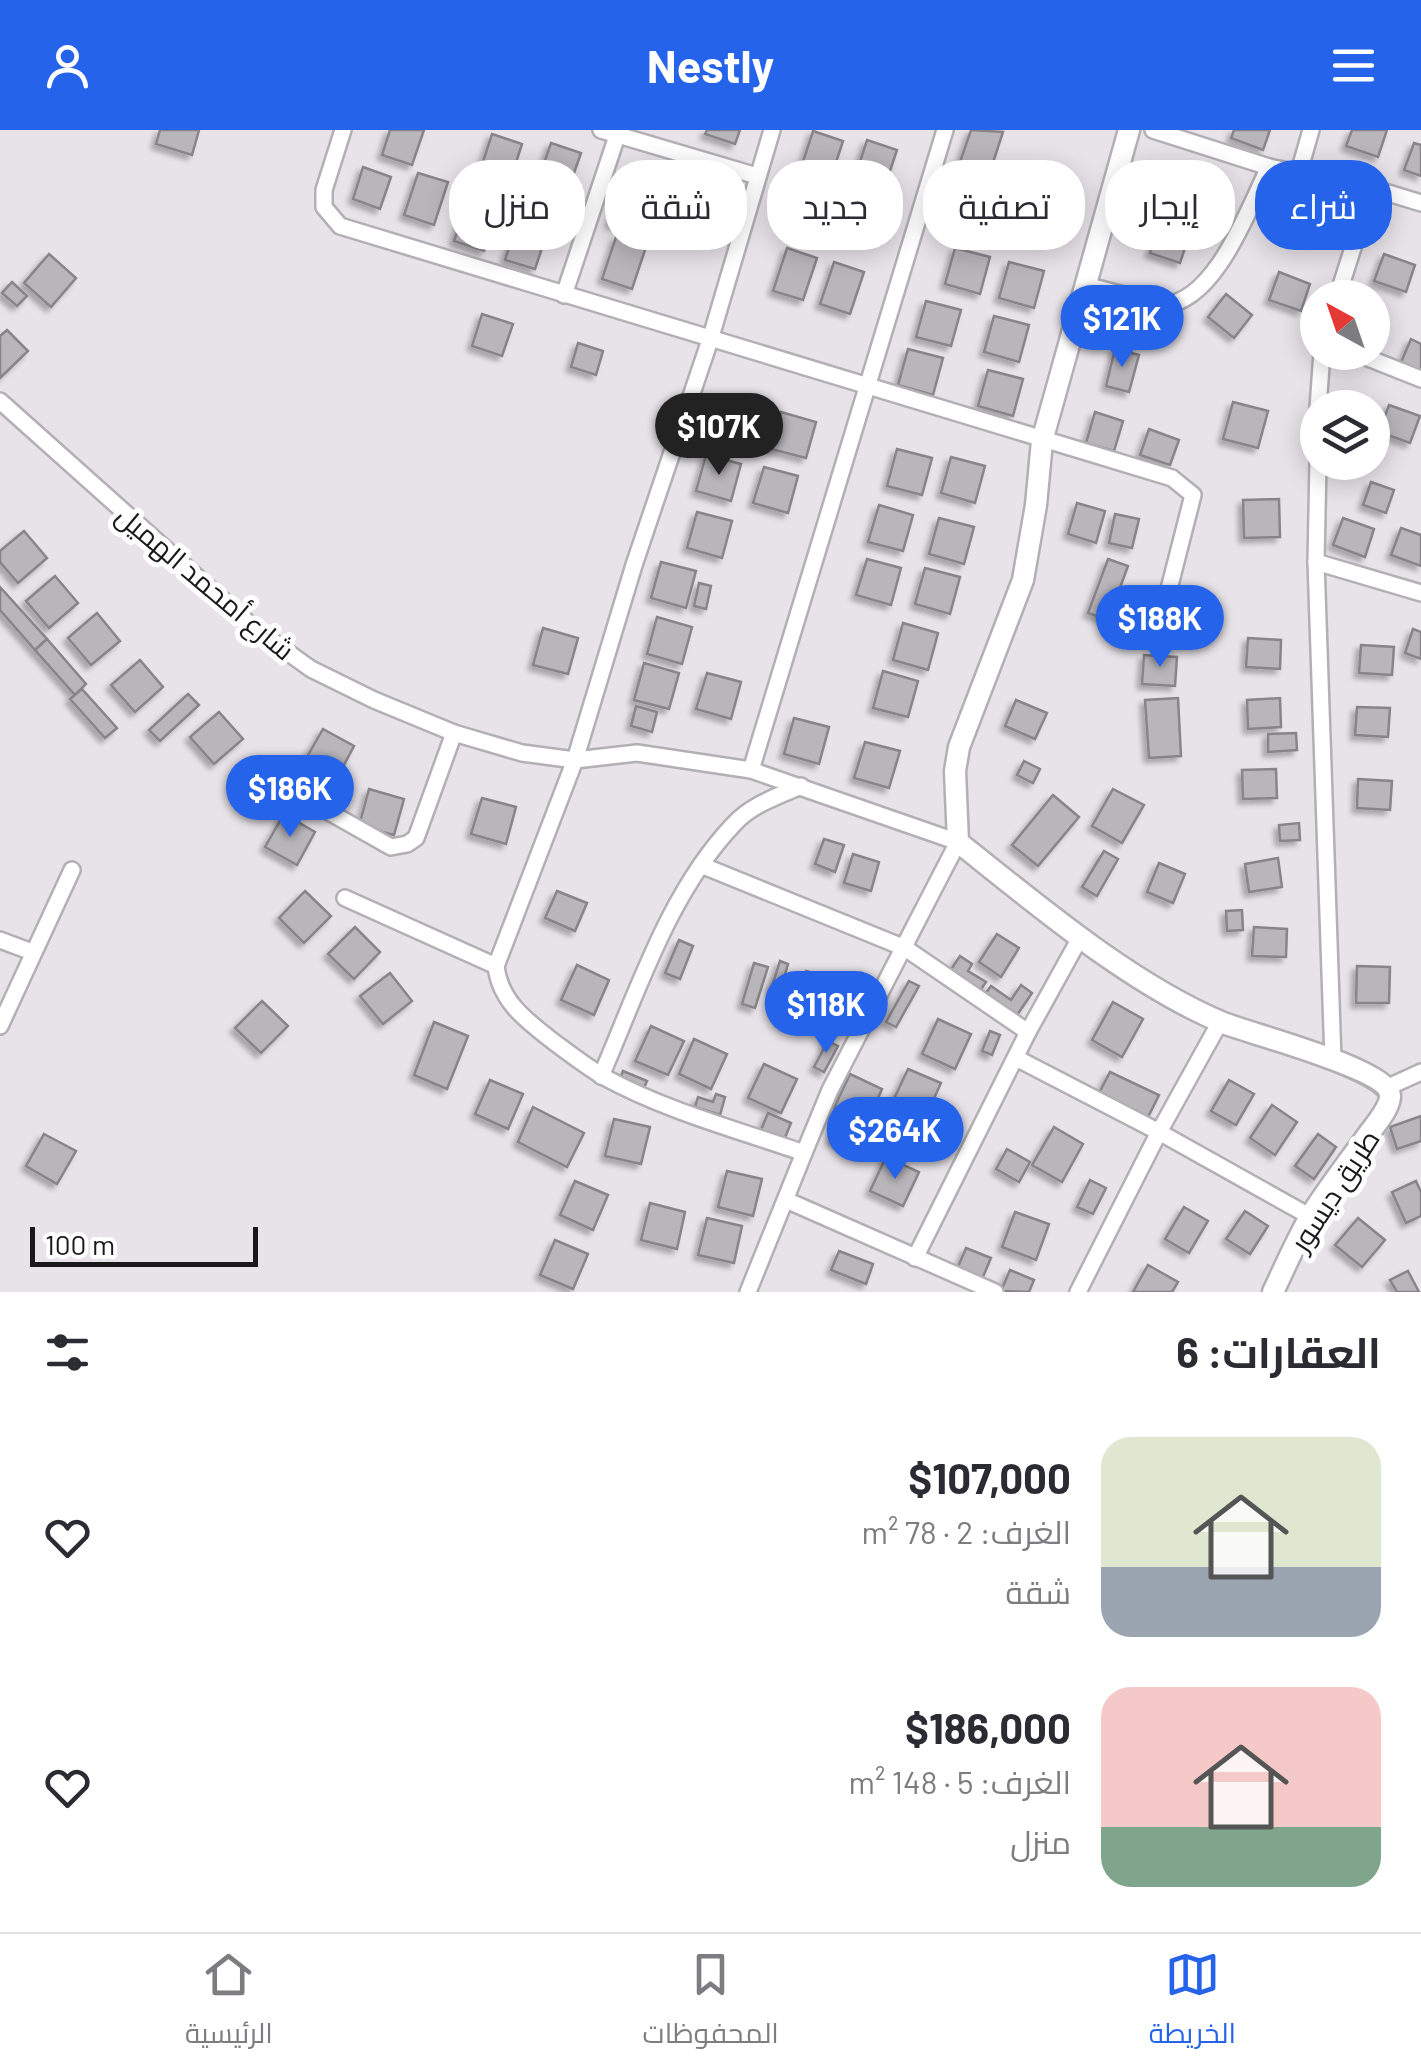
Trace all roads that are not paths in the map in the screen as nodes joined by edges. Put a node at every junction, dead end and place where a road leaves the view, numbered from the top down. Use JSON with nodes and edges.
{"nodes":[{"id":1,"x":343,"y":130,"type":"edge"},
{"id":2,"x":772,"y":130,"type":"edge"},
{"id":3,"x":946,"y":130,"type":"edge"},
{"id":4,"x":1129,"y":130,"type":"edge"},
{"id":5,"x":1153,"y":130,"type":"edge"},
{"id":6,"x":1311,"y":130,"type":"edge"},
{"id":7,"x":612,"y":132,"type":"edge"},
{"id":8,"x":1302,"y":160,"type":"edge"},
{"id":9,"x":1255,"y":162,"type":"edge"},
{"id":10,"x":757,"y":176,"type":"junction"},
{"id":11,"x":1392,"y":194,"type":"edge"},
{"id":12,"x":1255,"y":196,"type":"edge"},
{"id":13,"x":1421,"y":203,"type":"edge"},
{"id":14,"x":1352,"y":250,"type":"edge"},
{"id":15,"x":1343,"y":280,"type":"edge"},
{"id":16,"x":1085,"y":285,"type":"junction"},
{"id":17,"x":564,"y":295,"type":"junction"},
{"id":18,"x":710,"y":340,"type":"junction"},
{"id":19,"x":1390,"y":367,"type":"edge"},
{"id":20,"x":1421,"y":379,"type":"edge"},
{"id":21,"x":870,"y":388,"type":"junction"},
{"id":22,"x":0,"y":401,"type":"edge"},
{"id":23,"x":1042,"y":441,"type":"junction"},
{"id":24,"x":1318,"y":480,"type":"edge"},
{"id":25,"x":1316,"y":562,"type":"junction"},
{"id":26,"x":1169,"y":589,"type":"dead end"},
{"id":27,"x":1421,"y":593,"type":"edge"},
{"id":28,"x":454,"y":733,"type":"junction"},
{"id":29,"x":575,"y":760,"type":"junction"},
{"id":30,"x":253,"y":769,"type":"dead end"},
{"id":31,"x":751,"y":770,"type":"junction"},
{"id":32,"x":801,"y":786,"type":"junction"},
{"id":33,"x":958,"y":842,"type":"junction"},
{"id":34,"x":702,"y":865,"type":"junction"},
{"id":35,"x":72,"y":870,"type":"dead end"},
{"id":36,"x":345,"y":898,"type":"dead end"},
{"id":37,"x":1082,"y":936,"type":"junction"},
{"id":38,"x":0,"y":940,"type":"edge"},
{"id":39,"x":906,"y":948,"type":"junction"},
{"id":40,"x":32,"y":952,"type":"junction"},
{"id":41,"x":496,"y":966,"type":"junction"},
{"id":42,"x":1220,"y":1022,"type":"junction"},
{"id":43,"x":0,"y":1026,"type":"edge"},
{"id":44,"x":1028,"y":1032,"type":"junction"},
{"id":45,"x":1016,"y":1058,"type":"junction"},
{"id":46,"x":1333,"y":1060,"type":"junction"},
{"id":47,"x":1421,"y":1072,"type":"edge"},
{"id":48,"x":601,"y":1076,"type":"junction"},
{"id":49,"x":1386,"y":1088,"type":"junction"},
{"id":50,"x":1159,"y":1132,"type":"junction"},
{"id":51,"x":804,"y":1153,"type":"junction"},
{"id":52,"x":786,"y":1200,"type":"junction"},
{"id":53,"x":1311,"y":1217,"type":"junction"},
{"id":54,"x":915,"y":1258,"type":"junction"},
{"id":55,"x":748,"y":1292,"type":"edge"},
{"id":56,"x":995,"y":1292,"type":"edge"},
{"id":57,"x":1078,"y":1292,"type":"edge"},
{"id":58,"x":1272,"y":1292,"type":"edge"}],
"edges":[{"from":1,"to":17,"type":"street"},
{"from":2,"to":10,"type":"street"},
{"from":3,"to":21,"type":"street"},
{"from":4,"to":16,"type":"main road"},
{"from":5,"to":9,"type":"street"},
{"from":6,"to":8,"type":"street"},
{"from":7,"to":10,"type":"street"},
{"from":7,"to":17,"type":"street"},
{"from":10,"to":18,"type":"street"},
{"from":11,"to":13,"type":"street"},
{"from":12,"to":16,"type":"street"},
{"from":14,"to":15,"type":"street"},
{"from":16,"to":23,"type":"main road"},
{"from":17,"to":18,"type":"street"},
{"from":18,"to":21,"type":"street"},
{"from":18,"to":29,"type":"street"},
{"from":19,"to":20,"type":"street"},
{"from":21,"to":23,"type":"street"},
{"from":21,"to":31,"type":"street"},
{"from":22,"to":28,"type":"street","name":"شارع أمحمد الهميل"},
{"from":23,"to":26,"type":"street"},
{"from":23,"to":33,"type":"main road"},
{"from":24,"to":25,"type":"street"},
{"from":25,"to":27,"type":"street"},
{"from":25,"to":46,"type":"street"},
{"from":28,"to":29,"type":"street","name":"شارع أمحمد الهميل"},
{"from":28,"to":30,"type":"street"},
{"from":29,"to":31,"type":"street","name":"شارع أمحمد الهميل"},
{"from":29,"to":41,"type":"street"},
{"from":31,"to":32,"type":"street","name":"شارع أمحمد الهميل"},
{"from":32,"to":33,"type":"street","name":"شارع أمحمد الهميل"},
{"from":32,"to":34,"type":"street"},
{"from":33,"to":37,"type":"main road"},
{"from":33,"to":39,"type":"street"},
{"from":34,"to":39,"type":"street"},
{"from":34,"to":48,"type":"street"},
{"from":35,"to":40,"type":"street"},
{"from":36,"to":41,"type":"street"},
{"from":37,"to":42,"type":"main road"},
{"from":37,"to":44,"type":"street"},
{"from":38,"to":40,"type":"street"},
{"from":39,"to":44,"type":"street"},
{"from":39,"to":51,"type":"street"},
{"from":40,"to":43,"type":"street"},
{"from":41,"to":48,"type":"street"},
{"from":42,"to":46,"type":"main road"},
{"from":42,"to":50,"type":"street"},
{"from":44,"to":45,"type":"street"},
{"from":45,"to":50,"type":"street"},
{"from":45,"to":54,"type":"street"},
{"from":46,"to":49,"type":"main road"},
{"from":47,"to":49,"type":"street"},
{"from":48,"to":51,"type":"street"},
{"from":49,"to":53,"type":"main road","name":"طريق ديسور"},
{"from":50,"to":53,"type":"street"},
{"from":50,"to":57,"type":"street"},
{"from":51,"to":52,"type":"street"},
{"from":52,"to":54,"type":"street"},
{"from":52,"to":55,"type":"street"},
{"from":53,"to":58,"type":"main road","name":"طريق ديسور"},
{"from":54,"to":56,"type":"street"}]}
